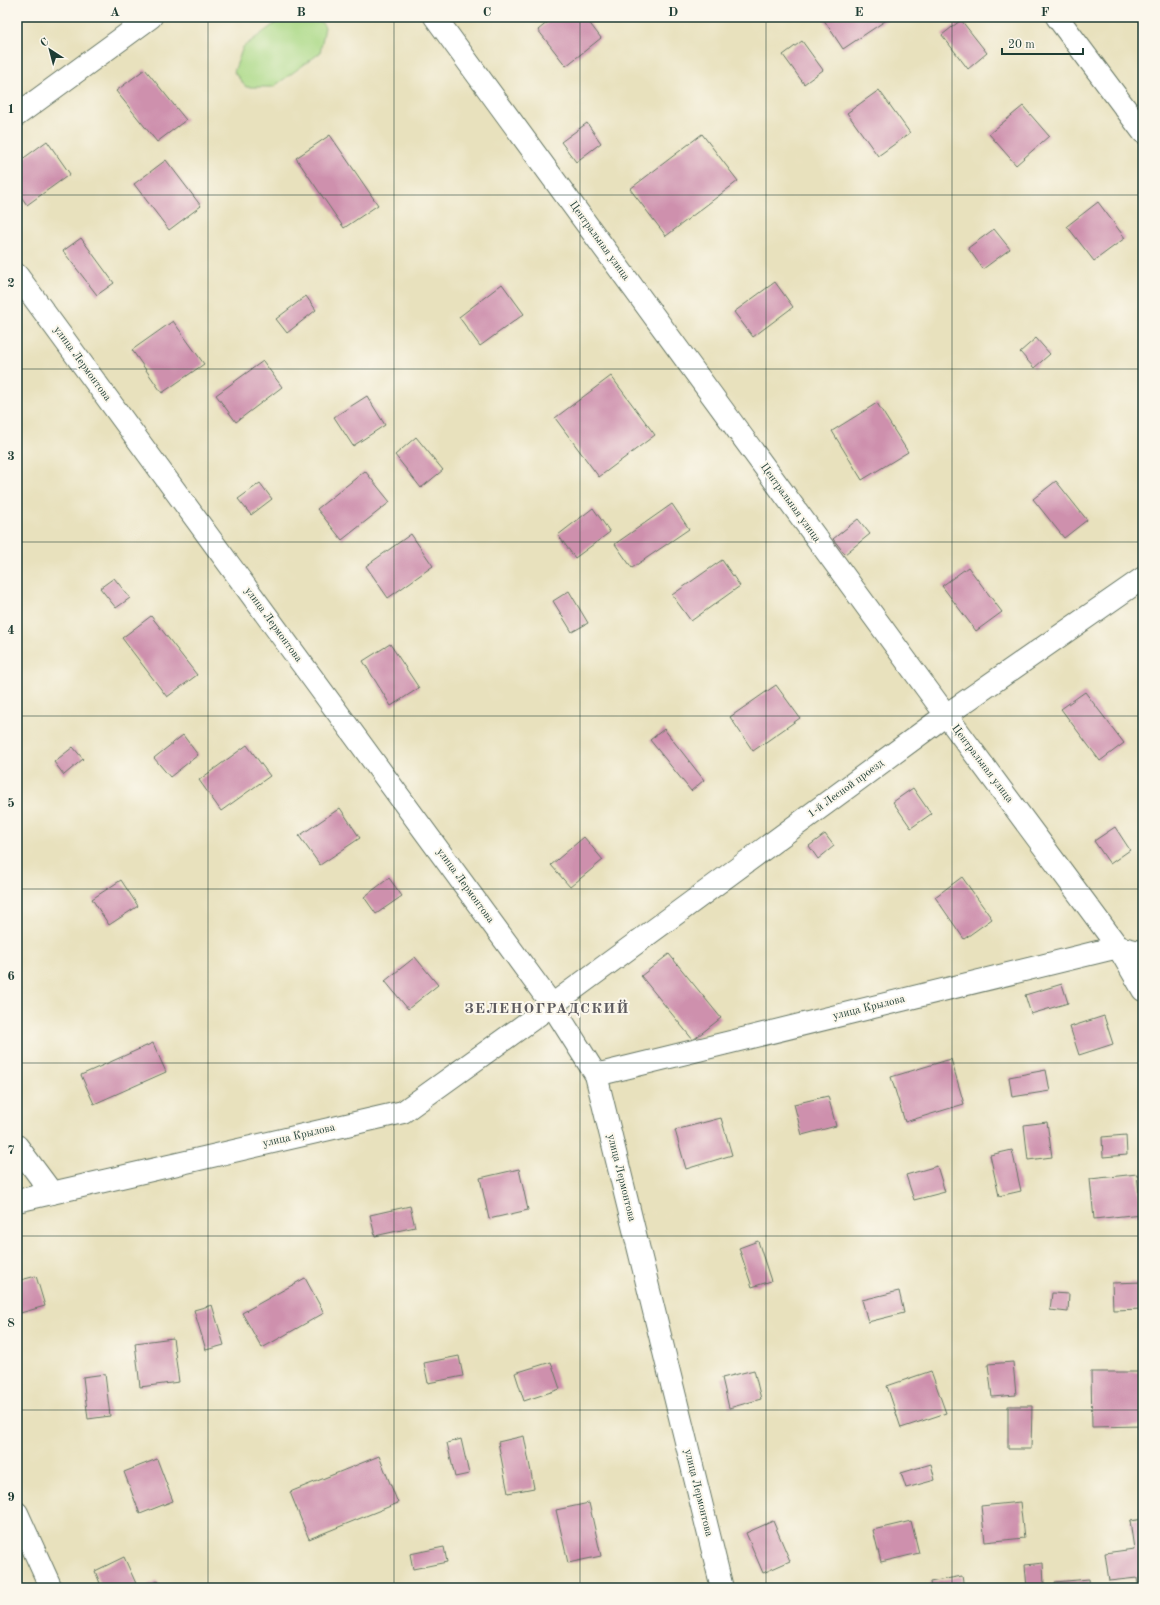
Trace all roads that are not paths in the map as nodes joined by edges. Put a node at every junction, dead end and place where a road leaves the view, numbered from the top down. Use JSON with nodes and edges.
{"nodes":[{"id":1,"x":152,"y":17,"type":"edge"},
{"id":2,"x":434,"y":17,"type":"edge"},
{"id":3,"x":1057,"y":17,"type":"edge"},
{"id":4,"x":17,"y":115,"type":"edge"},
{"id":5,"x":1143,"y":132,"type":"edge"},
{"id":6,"x":17,"y":275,"type":"edge"},
{"id":7,"x":1143,"y":578,"type":"edge"},
{"id":8,"x":946,"y":715,"type":"junction"},
{"id":9,"x":1118,"y":947,"type":"junction"},
{"id":10,"x":1143,"y":953,"type":"edge"},
{"id":11,"x":1143,"y":990,"type":"edge"},
{"id":12,"x":552,"y":1005,"type":"junction"},
{"id":13,"x":596,"y":1075,"type":"junction"},
{"id":14,"x":17,"y":1146,"type":"edge"},
{"id":15,"x":52,"y":1193,"type":"junction"},
{"id":16,"x":17,"y":1201,"type":"edge"},
{"id":17,"x":17,"y":1513,"type":"edge"},
{"id":18,"x":51,"y":1588,"type":"edge"},
{"id":19,"x":722,"y":1588,"type":"edge"}],
"edges":[{"from":1,"to":4,"type":"street"},
{"from":2,"to":8,"type":"street","name":"Центральная улица"},
{"from":3,"to":5,"type":"street"},
{"from":6,"to":12,"type":"street","name":"улица Лермонтова"},
{"from":7,"to":8,"type":"street","name":"1-й Лесной проезд"},
{"from":8,"to":9,"type":"street","name":"Центральная улица"},
{"from":8,"to":12,"type":"street","name":"1-й Лесной проезд"},
{"from":9,"to":10,"type":"street","name":"улица Крылова"},
{"from":9,"to":11,"type":"street","name":"Центральная улица"},
{"from":9,"to":13,"type":"street","name":"улица Крылова"},
{"from":12,"to":13,"type":"street","name":"улица Лермонтова"},
{"from":12,"to":15,"type":"street","name":"улица Крылова"},
{"from":13,"to":19,"type":"street","name":"улица Лермонтова"},
{"from":14,"to":15,"type":"street"},
{"from":15,"to":16,"type":"street","name":"улица Крылова"},
{"from":17,"to":18,"type":"street"}]}
